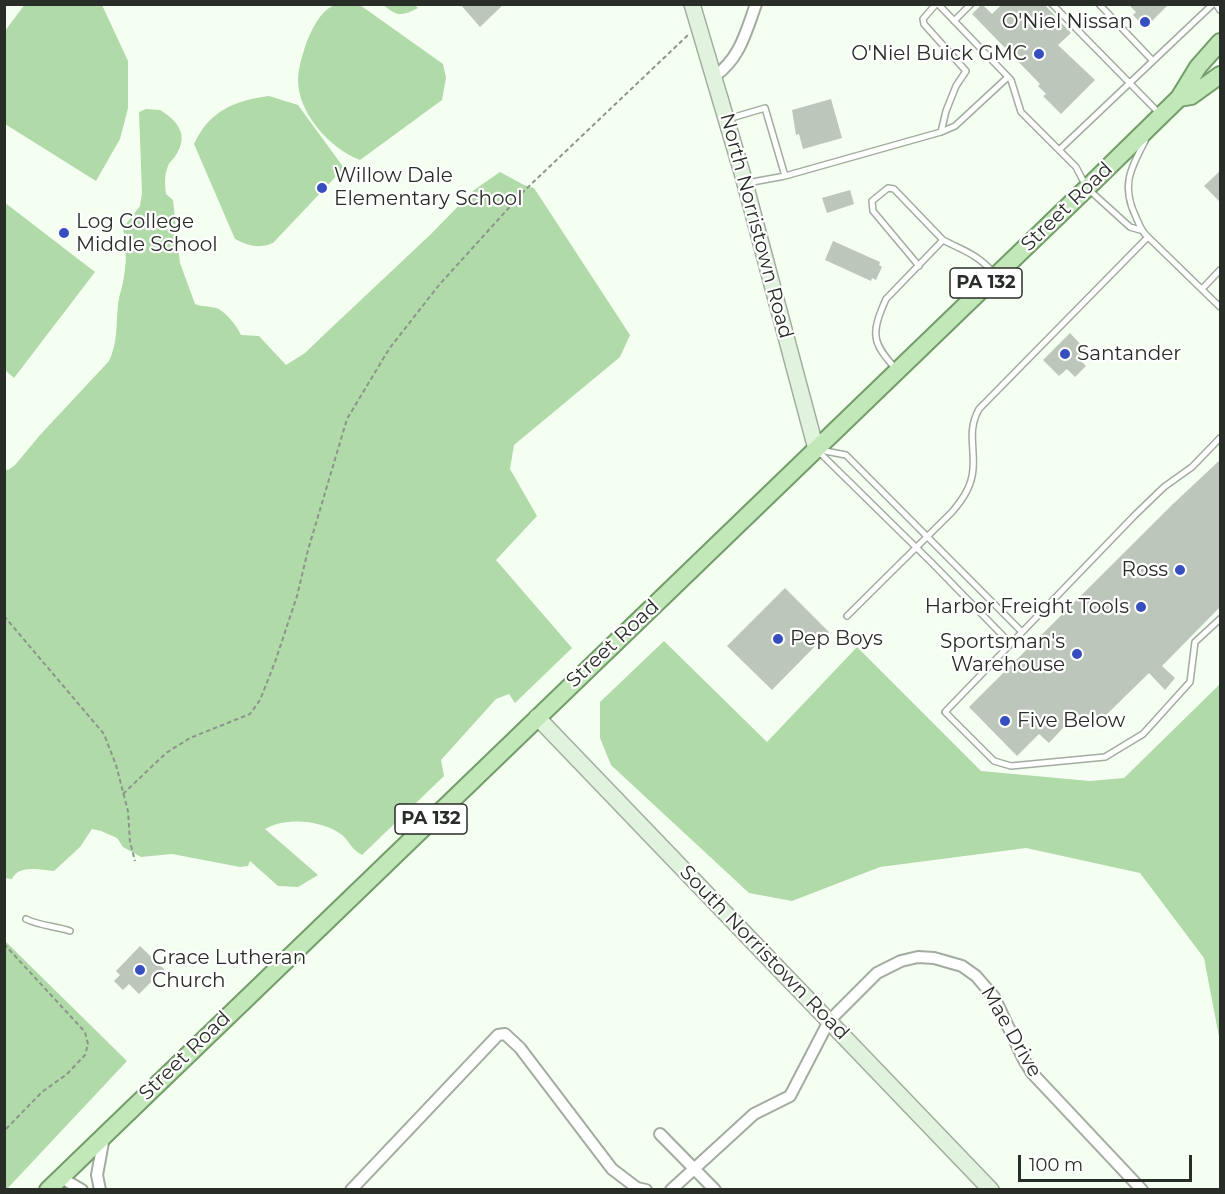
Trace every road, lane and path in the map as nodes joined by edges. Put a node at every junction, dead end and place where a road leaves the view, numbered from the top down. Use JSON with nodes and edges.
{"nodes":[{"id":1,"x":693,"y":4,"type":"edge"},
{"id":2,"x":756,"y":4,"type":"edge"},
{"id":3,"x":937,"y":4,"type":"edge"},
{"id":4,"x":971,"y":4,"type":"edge"},
{"id":5,"x":1052,"y":4,"type":"edge"},
{"id":6,"x":1099,"y":4,"type":"edge"},
{"id":7,"x":1214,"y":4,"type":"edge"},
{"id":8,"x":1221,"y":9,"type":"edge"},
{"id":9,"x":954,"y":21,"type":"junction"},
{"id":10,"x":698,"y":24,"type":"junction"},
{"id":11,"x":1221,"y":42,"type":"edge"},
{"id":12,"x":1153,"y":61,"type":"junction"},
{"id":13,"x":1221,"y":75,"type":"edge"},
{"id":14,"x":715,"y":76,"type":"junction"},
{"id":15,"x":1008,"y":76,"type":"junction"},
{"id":16,"x":1129,"y":83,"type":"junction"},
{"id":17,"x":1179,"y":98,"type":"junction"},
{"id":18,"x":1160,"y":117,"type":"junction"},
{"id":19,"x":727,"y":119,"type":"junction"},
{"id":20,"x":941,"y":132,"type":"junction"},
{"id":21,"x":1059,"y":150,"type":"junction"},
{"id":22,"x":785,"y":176,"type":"junction"},
{"id":23,"x":745,"y":183,"type":"junction"},
{"id":24,"x":1087,"y":188,"type":"junction"},
{"id":25,"x":1140,"y":230,"type":"junction"},
{"id":26,"x":1148,"y":237,"type":"junction"},
{"id":27,"x":944,"y":240,"type":"junction"},
{"id":28,"x":919,"y":266,"type":"junction"},
{"id":29,"x":1221,"y":270,"type":"edge"},
{"id":30,"x":996,"y":274,"type":"junction"},
{"id":31,"x":1202,"y":290,"type":"junction"},
{"id":32,"x":1221,"y":307,"type":"edge"},
{"id":33,"x":897,"y":370,"type":"junction"},
{"id":34,"x":1221,"y":438,"type":"edge"},
{"id":35,"x":816,"y":449,"type":"junction"},
{"id":36,"x":927,"y":536,"type":"junction"},
{"id":37,"x":916,"y":547,"type":"junction"},
{"id":38,"x":4,"y":616,"type":"edge"},
{"id":39,"x":847,"y":616,"type":"dead end"},
{"id":40,"x":1221,"y":619,"type":"edge"},
{"id":41,"x":1021,"y":631,"type":"junction"},
{"id":42,"x":1010,"y":643,"type":"junction"},
{"id":43,"x":537,"y":717,"type":"junction"},
{"id":44,"x":123,"y":794,"type":"junction"},
{"id":45,"x":135,"y":861,"type":"dead end"},
{"id":46,"x":26,"y":920,"type":"dead end"},
{"id":47,"x":70,"y":931,"type":"dead end"},
{"id":48,"x":4,"y":944,"type":"edge"},
{"id":49,"x":829,"y":1021,"type":"junction"},
{"id":50,"x":4,"y":1131,"type":"edge"},
{"id":51,"x":104,"y":1134,"type":"junction"},
{"id":52,"x":660,"y":1134,"type":"dead end"},
{"id":53,"x":695,"y":1167,"type":"junction"},
{"id":54,"x":60,"y":1177,"type":"junction"},
{"id":55,"x":629,"y":1186,"type":"edge"},
{"id":56,"x":48,"y":1190,"type":"edge"},
{"id":57,"x":82,"y":1190,"type":"edge"},
{"id":58,"x":100,"y":1190,"type":"edge"},
{"id":59,"x":351,"y":1190,"type":"edge"},
{"id":60,"x":646,"y":1190,"type":"edge"},
{"id":61,"x":671,"y":1190,"type":"edge"},
{"id":62,"x":715,"y":1190,"type":"edge"},
{"id":63,"x":991,"y":1190,"type":"edge"},
{"id":64,"x":1142,"y":1190,"type":"edge"}],
"edges":[{"from":1,"to":10,"type":"street","name":"North Norristown Road"},
{"from":2,"to":14,"type":"street"},
{"from":3,"to":9,"type":"lane"},
{"from":3,"to":20,"type":"lane"},
{"from":4,"to":9,"type":"lane"},
{"from":5,"to":16,"type":"lane"},
{"from":6,"to":12,"type":"lane"},
{"from":7,"to":8,"type":"lane"},
{"from":7,"to":12,"type":"lane"},
{"from":9,"to":15,"type":"lane"},
{"from":10,"to":14,"type":"street","name":"North Norristown Road"},
{"from":10,"to":44,"type":"path"},
{"from":11,"to":17,"type":"main road","name":"Street Road","number":"PA 132"},
{"from":12,"to":16,"type":"lane"},
{"from":13,"to":17,"type":"main road","name":"Street Road","number":"PA 132"},
{"from":14,"to":19,"type":"street","name":"North Norristown Road"},
{"from":15,"to":20,"type":"lane"},
{"from":15,"to":21,"type":"lane"},
{"from":16,"to":18,"type":"lane"},
{"from":16,"to":21,"type":"lane"},
{"from":17,"to":18,"type":"main road","name":"Street Road","number":"PA 132"},
{"from":18,"to":24,"type":"main road","name":"Street Road","number":"PA 132"},
{"from":18,"to":25,"type":"lane"},
{"from":19,"to":22,"type":"lane"},
{"from":19,"to":23,"type":"street","name":"North Norristown Road"},
{"from":20,"to":22,"type":"lane"},
{"from":21,"to":24,"type":"lane"},
{"from":22,"to":23,"type":"lane"},
{"from":23,"to":35,"type":"street","name":"North Norristown Road"},
{"from":24,"to":25,"type":"lane"},
{"from":24,"to":30,"type":"main road","name":"Street Road","number":"PA 132"},
{"from":25,"to":26,"type":"lane"},
{"from":26,"to":31,"type":"lane"},
{"from":26,"to":36,"type":"lane"},
{"from":27,"to":28,"type":"lane"},
{"from":27,"to":28,"type":"lane"},
{"from":27,"to":30,"type":"lane"},
{"from":28,"to":33,"type":"lane"},
{"from":29,"to":31,"type":"lane"},
{"from":30,"to":33,"type":"main road","name":"Street Road","number":"PA 132"},
{"from":31,"to":32,"type":"lane"},
{"from":33,"to":35,"type":"main road","name":"Street Road","number":"PA 132"},
{"from":34,"to":41,"type":"lane"},
{"from":35,"to":36,"type":"lane"},
{"from":35,"to":37,"type":"lane"},
{"from":35,"to":43,"type":"main road","name":"Street Road","number":"PA 132"},
{"from":36,"to":37,"type":"lane"},
{"from":36,"to":41,"type":"lane"},
{"from":37,"to":39,"type":"lane"},
{"from":37,"to":42,"type":"lane"},
{"from":38,"to":44,"type":"path"},
{"from":40,"to":42,"type":"lane"},
{"from":41,"to":42,"type":"lane"},
{"from":43,"to":49,"type":"street","name":"South Norristown Road"},
{"from":43,"to":51,"type":"main road","name":"Street Road","number":"PA 132"},
{"from":44,"to":45,"type":"path"},
{"from":46,"to":47,"type":"lane"},
{"from":48,"to":50,"type":"path"},
{"from":49,"to":53,"type":"street","name":"Mae Drive"},
{"from":49,"to":63,"type":"street","name":"South Norristown Road"},
{"from":49,"to":64,"type":"street","name":"Mae Drive"},
{"from":51,"to":54,"type":"main road","name":"Street Road","number":"PA 132"},
{"from":51,"to":58,"type":"street"},
{"from":52,"to":53,"type":"street"},
{"from":53,"to":61,"type":"street","name":"Mae Drive"},
{"from":53,"to":62,"type":"street"},
{"from":54,"to":56,"type":"main road","name":"Street Road","number":"PA 132"},
{"from":54,"to":57,"type":"street"},
{"from":55,"to":59,"type":"street"},
{"from":55,"to":60,"type":"street"}]}
